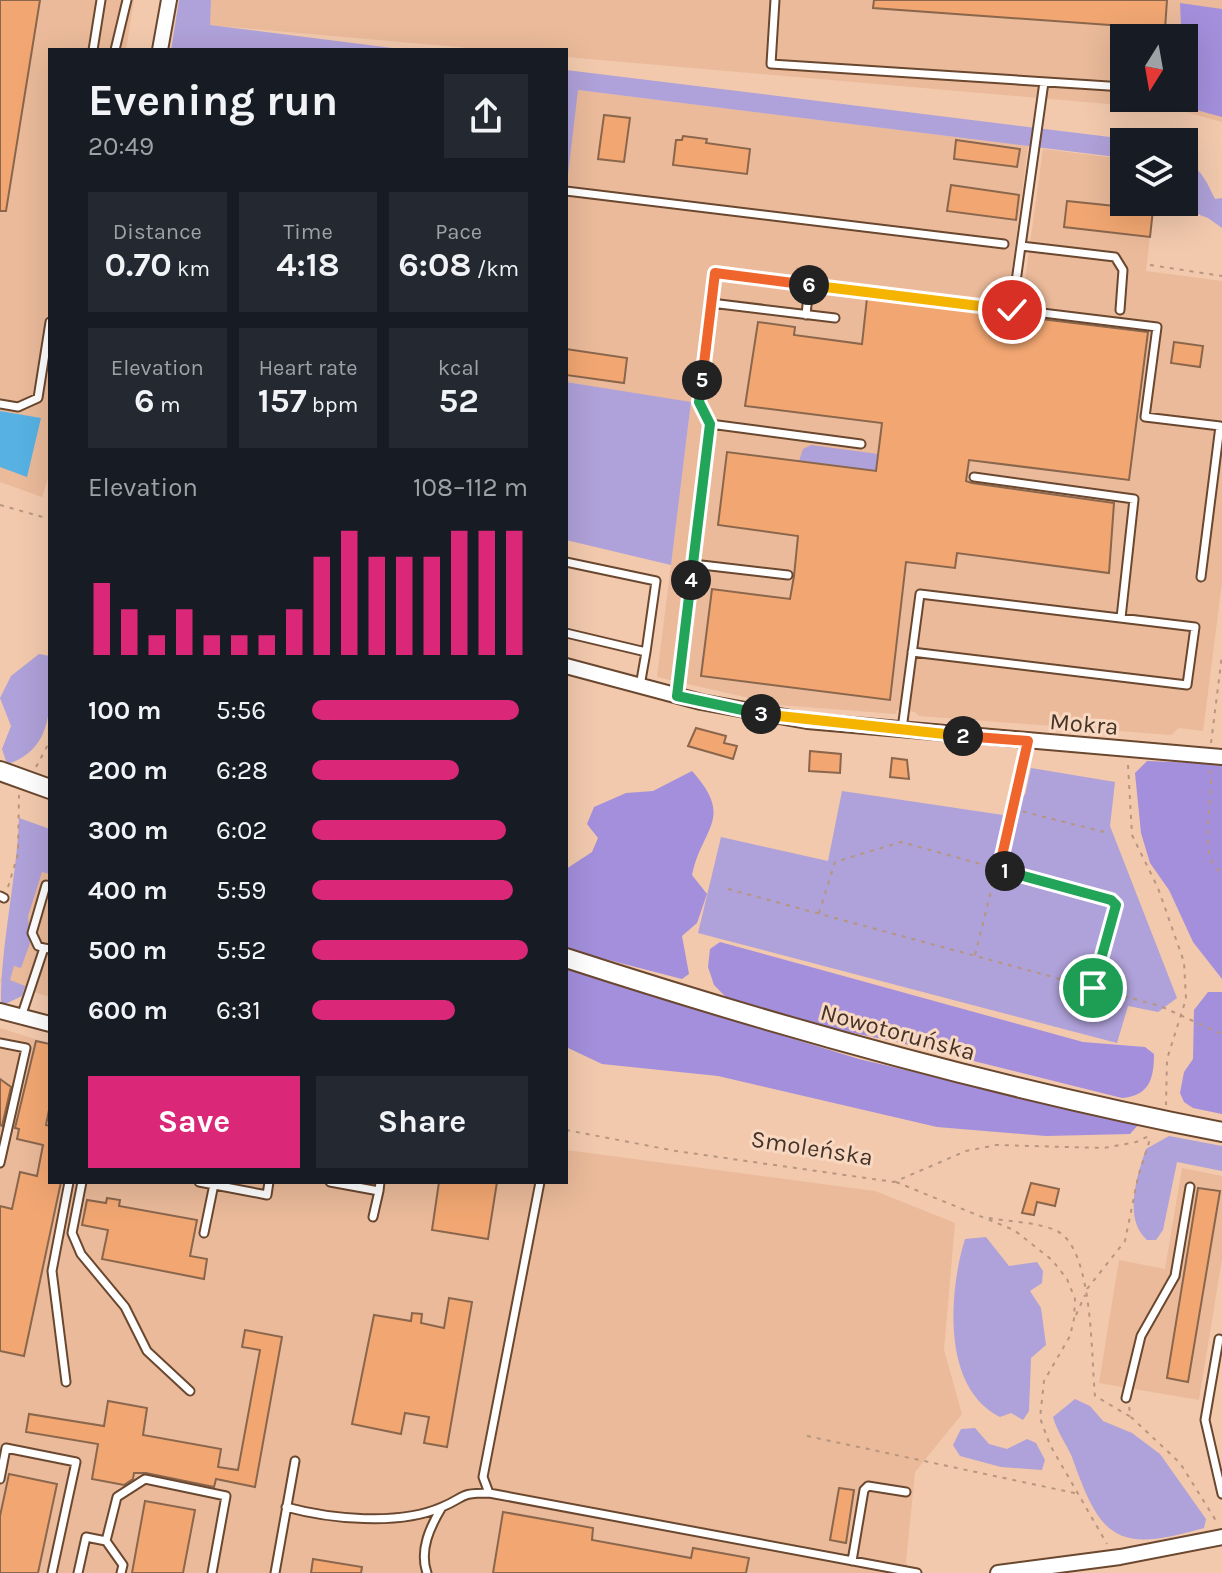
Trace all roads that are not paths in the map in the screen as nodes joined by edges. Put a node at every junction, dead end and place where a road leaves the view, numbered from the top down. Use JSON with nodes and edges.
{"nodes":[{"id":1,"x":101,"y":0,"type":"edge"},
{"id":2,"x":127,"y":0,"type":"edge"},
{"id":3,"x":169,"y":0,"type":"edge"},
{"id":4,"x":775,"y":0,"type":"edge"},
{"id":5,"x":93,"y":48,"type":"edge"},
{"id":6,"x":115,"y":48,"type":"edge"},
{"id":7,"x":160,"y":48,"type":"edge"},
{"id":8,"x":1044,"y":82,"type":"junction"},
{"id":9,"x":1110,"y":86,"type":"edge"},
{"id":10,"x":568,"y":191,"type":"edge"},
{"id":11,"x":1004,"y":244,"type":"dead end"},
{"id":12,"x":1021,"y":246,"type":"junction"},
{"id":13,"x":809,"y":285,"type":"junction"},
{"id":14,"x":711,"y":303,"type":"junction"},
{"id":15,"x":1012,"y":310,"type":"junction"},
{"id":16,"x":1120,"y":310,"type":"dead end"},
{"id":17,"x":806,"y":315,"type":"junction"},
{"id":18,"x":835,"y":318,"type":"dead end"},
{"id":19,"x":48,"y":335,"type":"edge"},
{"id":20,"x":0,"y":404,"type":"edge"},
{"id":21,"x":710,"y":424,"type":"junction"},
{"id":22,"x":861,"y":444,"type":"dead end"},
{"id":23,"x":974,"y":477,"type":"dead end"},
{"id":24,"x":568,"y":562,"type":"edge"},
{"id":25,"x":693,"y":564,"type":"junction"},
{"id":26,"x":788,"y":575,"type":"dead end"},
{"id":27,"x":1201,"y":577,"type":"dead end"},
{"id":28,"x":1121,"y":618,"type":"junction"},
{"id":29,"x":568,"y":633,"type":"edge"},
{"id":30,"x":646,"y":652,"type":"junction"},
{"id":31,"x":912,"y":652,"type":"junction"},
{"id":32,"x":568,"y":667,"type":"edge"},
{"id":33,"x":640,"y":686,"type":"junction"},
{"id":34,"x":677,"y":696,"type":"junction"},
{"id":35,"x":902,"y":731,"type":"junction"},
{"id":36,"x":1214,"y":759,"type":"edge"},
{"id":37,"x":0,"y":771,"type":"edge"},
{"id":38,"x":48,"y":788,"type":"edge"},
{"id":39,"x":48,"y":886,"type":"edge"},
{"id":40,"x":47,"y":948,"type":"edge"},
{"id":41,"x":568,"y":959,"type":"edge"},
{"id":42,"x":0,"y":1011,"type":"edge"},
{"id":43,"x":21,"y":1017,"type":"junction"},
{"id":44,"x":48,"y":1024,"type":"edge"},
{"id":45,"x":0,"y":1043,"type":"edge"},
{"id":46,"x":1222,"y":1132,"type":"edge"},
{"id":47,"x":0,"y":1163,"type":"edge"},
{"id":48,"x":69,"y":1184,"type":"edge"},
{"id":49,"x":82,"y":1184,"type":"edge"},
{"id":50,"x":214,"y":1184,"type":"edge"},
{"id":51,"x":218,"y":1184,"type":"edge"},
{"id":52,"x":269,"y":1184,"type":"edge"},
{"id":53,"x":354,"y":1184,"type":"edge"},
{"id":54,"x":540,"y":1184,"type":"edge"},
{"id":55,"x":379,"y":1186,"type":"edge"},
{"id":56,"x":1190,"y":1187,"type":"dead end"},
{"id":57,"x":373,"y":1217,"type":"dead end"},
{"id":58,"x":204,"y":1233,"type":"dead end"},
{"id":59,"x":1219,"y":1339,"type":"dead end"},
{"id":60,"x":66,"y":1382,"type":"dead end"},
{"id":61,"x":190,"y":1391,"type":"dead end"},
{"id":62,"x":1126,"y":1398,"type":"road end"},
{"id":63,"x":295,"y":1461,"type":"dead end"},
{"id":64,"x":0,"y":1479,"type":"edge"},
{"id":65,"x":906,"y":1492,"type":"dead end"},
{"id":66,"x":489,"y":1493,"type":"junction"},
{"id":67,"x":1222,"y":1494,"type":"edge"},
{"id":68,"x":286,"y":1507,"type":"junction"},
{"id":69,"x":442,"y":1507,"type":"junction"},
{"id":70,"x":1222,"y":1534,"type":"edge"},
{"id":71,"x":106,"y":1541,"type":"junction"},
{"id":72,"x":852,"y":1561,"type":"junction"},
{"id":73,"x":52,"y":1573,"type":"edge"},
{"id":74,"x":78,"y":1573,"type":"edge"},
{"id":75,"x":121,"y":1573,"type":"edge"},
{"id":76,"x":212,"y":1573,"type":"edge"},
{"id":77,"x":275,"y":1573,"type":"edge"},
{"id":78,"x":427,"y":1573,"type":"edge"},
{"id":79,"x":917,"y":1573,"type":"edge"},
{"id":80,"x":998,"y":1573,"type":"edge"}],
"edges":[{"from":1,"to":5,"type":"lane"},
{"from":2,"to":6,"type":"lane"},
{"from":3,"to":7,"type":"street"},
{"from":4,"to":8,"type":"lane"},
{"from":8,"to":9,"type":"lane"},
{"from":8,"to":12,"type":"lane"},
{"from":10,"to":11,"type":"lane"},
{"from":12,"to":15,"type":"lane"},
{"from":12,"to":16,"type":"lane"},
{"from":13,"to":14,"type":"lane"},
{"from":13,"to":15,"type":"lane"},
{"from":13,"to":17,"type":"lane"},
{"from":14,"to":17,"type":"lane"},
{"from":14,"to":21,"type":"lane"},
{"from":15,"to":27,"type":"lane"},
{"from":17,"to":18,"type":"lane"},
{"from":19,"to":20,"type":"lane"},
{"from":21,"to":22,"type":"lane"},
{"from":21,"to":25,"type":"lane"},
{"from":23,"to":28,"type":"lane"},
{"from":24,"to":30,"type":"lane"},
{"from":25,"to":26,"type":"lane"},
{"from":25,"to":34,"type":"lane"},
{"from":28,"to":31,"type":"lane"},
{"from":28,"to":31,"type":"lane"},
{"from":29,"to":30,"type":"lane"},
{"from":30,"to":33,"type":"lane"},
{"from":31,"to":35,"type":"lane"},
{"from":32,"to":33,"type":"street","name":"Mokra"},
{"from":33,"to":34,"type":"street","name":"Mokra"},
{"from":34,"to":35,"type":"street","name":"Mokra"},
{"from":35,"to":36,"type":"street","name":"Mokra"},
{"from":37,"to":38,"type":"main road"},
{"from":39,"to":40,"type":"lane"},
{"from":40,"to":43,"type":"lane"},
{"from":41,"to":46,"type":"main road","name":"Nowotoruńska"},
{"from":42,"to":43,"type":"street"},
{"from":43,"to":44,"type":"street"},
{"from":45,"to":47,"type":"lane"},
{"from":48,"to":60,"type":"lane"},
{"from":49,"to":61,"type":"lane"},
{"from":50,"to":58,"type":"lane"},
{"from":51,"to":52,"type":"lane"},
{"from":53,"to":55,"type":"lane"},
{"from":54,"to":66,"type":"lane"},
{"from":55,"to":57,"type":"lane"},
{"from":56,"to":62,"type":"lane"},
{"from":59,"to":67,"type":"lane"},
{"from":63,"to":68,"type":"lane"},
{"from":64,"to":73,"type":"lane"},
{"from":65,"to":72,"type":"lane"},
{"from":66,"to":69,"type":"lane"},
{"from":66,"to":72,"type":"lane"},
{"from":68,"to":69,"type":"lane"},
{"from":68,"to":77,"type":"lane"},
{"from":69,"to":78,"type":"lane"},
{"from":70,"to":80,"type":"street"},
{"from":71,"to":74,"type":"lane"},
{"from":71,"to":75,"type":"lane"},
{"from":71,"to":76,"type":"lane"},
{"from":72,"to":79,"type":"lane"}]}
